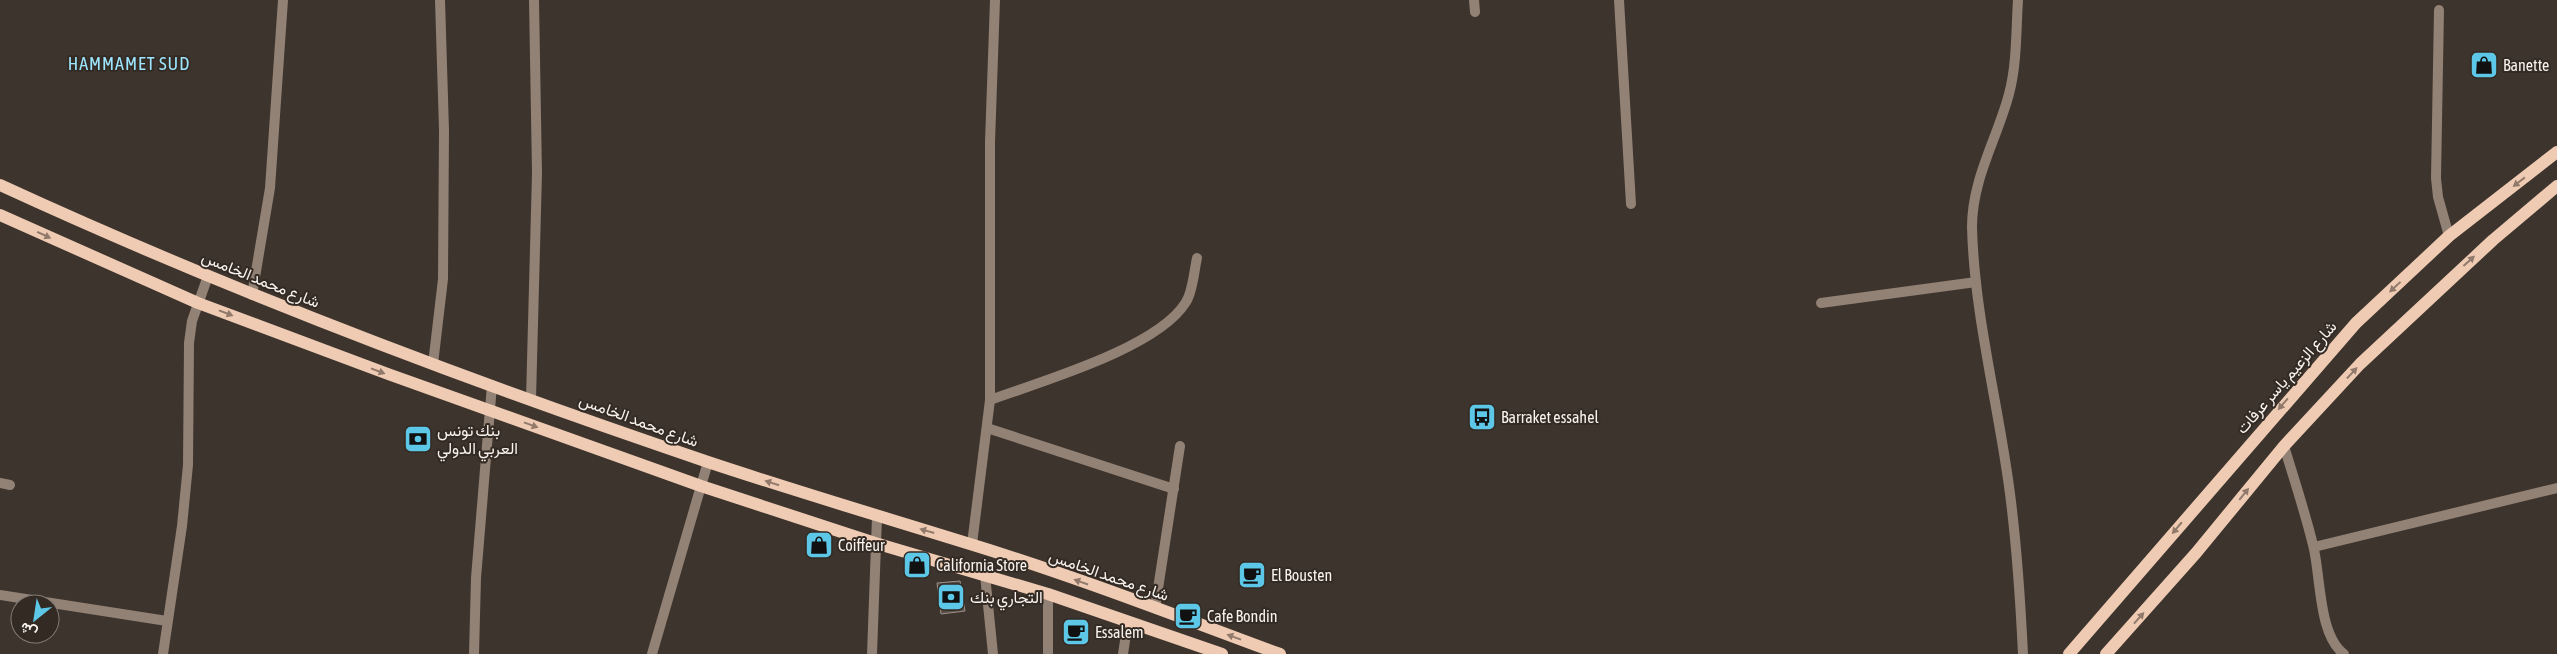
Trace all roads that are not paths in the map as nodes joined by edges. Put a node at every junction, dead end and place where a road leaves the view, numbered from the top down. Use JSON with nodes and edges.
{"nodes":[{"id":1,"x":283,"y":0,"type":"edge"},
{"id":2,"x":440,"y":0,"type":"edge"},
{"id":3,"x":534,"y":0,"type":"edge"},
{"id":4,"x":995,"y":0,"type":"edge"},
{"id":5,"x":1474,"y":0,"type":"edge"},
{"id":6,"x":1619,"y":0,"type":"edge"},
{"id":7,"x":2018,"y":0,"type":"edge"},
{"id":8,"x":2439,"y":10,"type":"dead end"},
{"id":9,"x":1475,"y":12,"type":"dead end"},
{"id":10,"x":2557,"y":152,"type":"edge"},
{"id":11,"x":0,"y":185,"type":"edge"},
{"id":12,"x":2557,"y":186,"type":"edge"},
{"id":13,"x":1631,"y":204,"type":"dead end"},
{"id":14,"x":0,"y":215,"type":"edge"},
{"id":15,"x":2449,"y":236,"type":"junction"},
{"id":16,"x":1197,"y":258,"type":"dead end"},
{"id":17,"x":208,"y":276,"type":"junction"},
{"id":18,"x":1976,"y":282,"type":"junction"},
{"id":19,"x":252,"y":295,"type":"junction"},
{"id":20,"x":198,"y":303,"type":"junction"},
{"id":21,"x":1821,"y":303,"type":"dead end"},
{"id":22,"x":433,"y":364,"type":"junction"},
{"id":23,"x":492,"y":386,"type":"junction"},
{"id":24,"x":531,"y":399,"type":"junction"},
{"id":25,"x":990,"y":400,"type":"junction"},
{"id":26,"x":490,"y":410,"type":"junction"},
{"id":27,"x":986,"y":428,"type":"junction"},
{"id":28,"x":1180,"y":446,"type":"dead end"},
{"id":29,"x":2284,"y":446,"type":"junction"},
{"id":30,"x":708,"y":462,"type":"junction"},
{"id":31,"x":701,"y":486,"type":"junction"},
{"id":32,"x":2557,"y":488,"type":"edge"},
{"id":33,"x":1174,"y":489,"type":"junction"},
{"id":34,"x":877,"y":516,"type":"junction"},
{"id":35,"x":875,"y":544,"type":"junction"},
{"id":36,"x":972,"y":544,"type":"junction"},
{"id":37,"x":2314,"y":547,"type":"junction"},
{"id":38,"x":985,"y":575,"type":"junction"},
{"id":39,"x":1048,"y":594,"type":"junction"},
{"id":40,"x":0,"y":595,"type":"edge"},
{"id":41,"x":1155,"y":608,"type":"junction"},
{"id":42,"x":168,"y":621,"type":"junction"},
{"id":43,"x":1128,"y":621,"type":"junction"},
{"id":44,"x":163,"y":654,"type":"edge"},
{"id":45,"x":474,"y":654,"type":"edge"},
{"id":46,"x":652,"y":654,"type":"edge"},
{"id":47,"x":872,"y":654,"type":"edge"},
{"id":48,"x":993,"y":654,"type":"edge"},
{"id":49,"x":1048,"y":654,"type":"edge"},
{"id":50,"x":1123,"y":654,"type":"edge"},
{"id":51,"x":1222,"y":654,"type":"edge"},
{"id":52,"x":1280,"y":654,"type":"edge"},
{"id":53,"x":2023,"y":654,"type":"edge"},
{"id":54,"x":2069,"y":654,"type":"edge"},
{"id":55,"x":2106,"y":654,"type":"edge"},
{"id":56,"x":2344,"y":654,"type":"edge"}],
"edges":[{"from":1,"to":19,"type":"street"},
{"from":2,"to":22,"type":"street"},
{"from":3,"to":24,"type":"street"},
{"from":4,"to":25,"type":"street"},
{"from":5,"to":9,"type":"street"},
{"from":6,"to":13,"type":"street"},
{"from":7,"to":18,"type":"street"},
{"from":8,"to":15,"type":"street"},
{"from":10,"to":15,"type":"main road","name":"شارع الزعيم ياسر عرفات","one_way":true},
{"from":11,"to":17,"type":"main road","name":"شارع محمد الخامس"},
{"from":29,"to":12,"type":"main road","one_way":true},
{"from":14,"to":20,"type":"main road","one_way":true},
{"from":15,"to":54,"type":"main road","name":"شارع الزعيم ياسر عرفات","one_way":true},
{"from":16,"to":25,"type":"street"},
{"from":17,"to":19,"type":"main road","name":"شارع محمد الخامس"},
{"from":17,"to":20,"type":"street"},
{"from":18,"to":21,"type":"street"},
{"from":18,"to":53,"type":"street"},
{"from":19,"to":22,"type":"main road","name":"شارع محمد الخامس"},
{"from":20,"to":26,"type":"main road","one_way":true},
{"from":20,"to":42,"type":"street"},
{"from":22,"to":23,"type":"main road","name":"شارع محمد الخامس"},
{"from":23,"to":24,"type":"main road","name":"شارع محمد الخامس"},
{"from":23,"to":26,"type":"street"},
{"from":24,"to":30,"type":"main road","name":"شارع محمد الخامس"},
{"from":25,"to":27,"type":"street"},
{"from":26,"to":31,"type":"main road","one_way":true},
{"from":26,"to":45,"type":"street"},
{"from":27,"to":33,"type":"street"},
{"from":27,"to":36,"type":"street"},
{"from":28,"to":33,"type":"street"},
{"from":29,"to":37,"type":"street"},
{"from":55,"to":29,"type":"main road","one_way":true},
{"from":30,"to":31,"type":"street"},
{"from":34,"to":30,"type":"main road","name":"شارع محمد الخامس","one_way":true},
{"from":31,"to":35,"type":"main road"},
{"from":31,"to":46,"type":"street"},
{"from":32,"to":37,"type":"street"},
{"from":33,"to":41,"type":"street"},
{"from":34,"to":35,"type":"street"},
{"from":36,"to":34,"type":"main road","name":"شارع محمد الخامس","one_way":true},
{"from":35,"to":38,"type":"main road"},
{"from":35,"to":47,"type":"street"},
{"from":41,"to":36,"type":"main road","name":"شارع محمد الخامس","one_way":true},
{"from":37,"to":56,"type":"street"},
{"from":38,"to":39,"type":"main road"},
{"from":38,"to":48,"type":"street"},
{"from":39,"to":43,"type":"main road"},
{"from":39,"to":49,"type":"street"},
{"from":40,"to":42,"type":"street"},
{"from":52,"to":41,"type":"main road","name":"شارع محمد الخامس","one_way":true},
{"from":42,"to":44,"type":"street"},
{"from":43,"to":50,"type":"street"},
{"from":43,"to":51,"type":"main road"}]}
